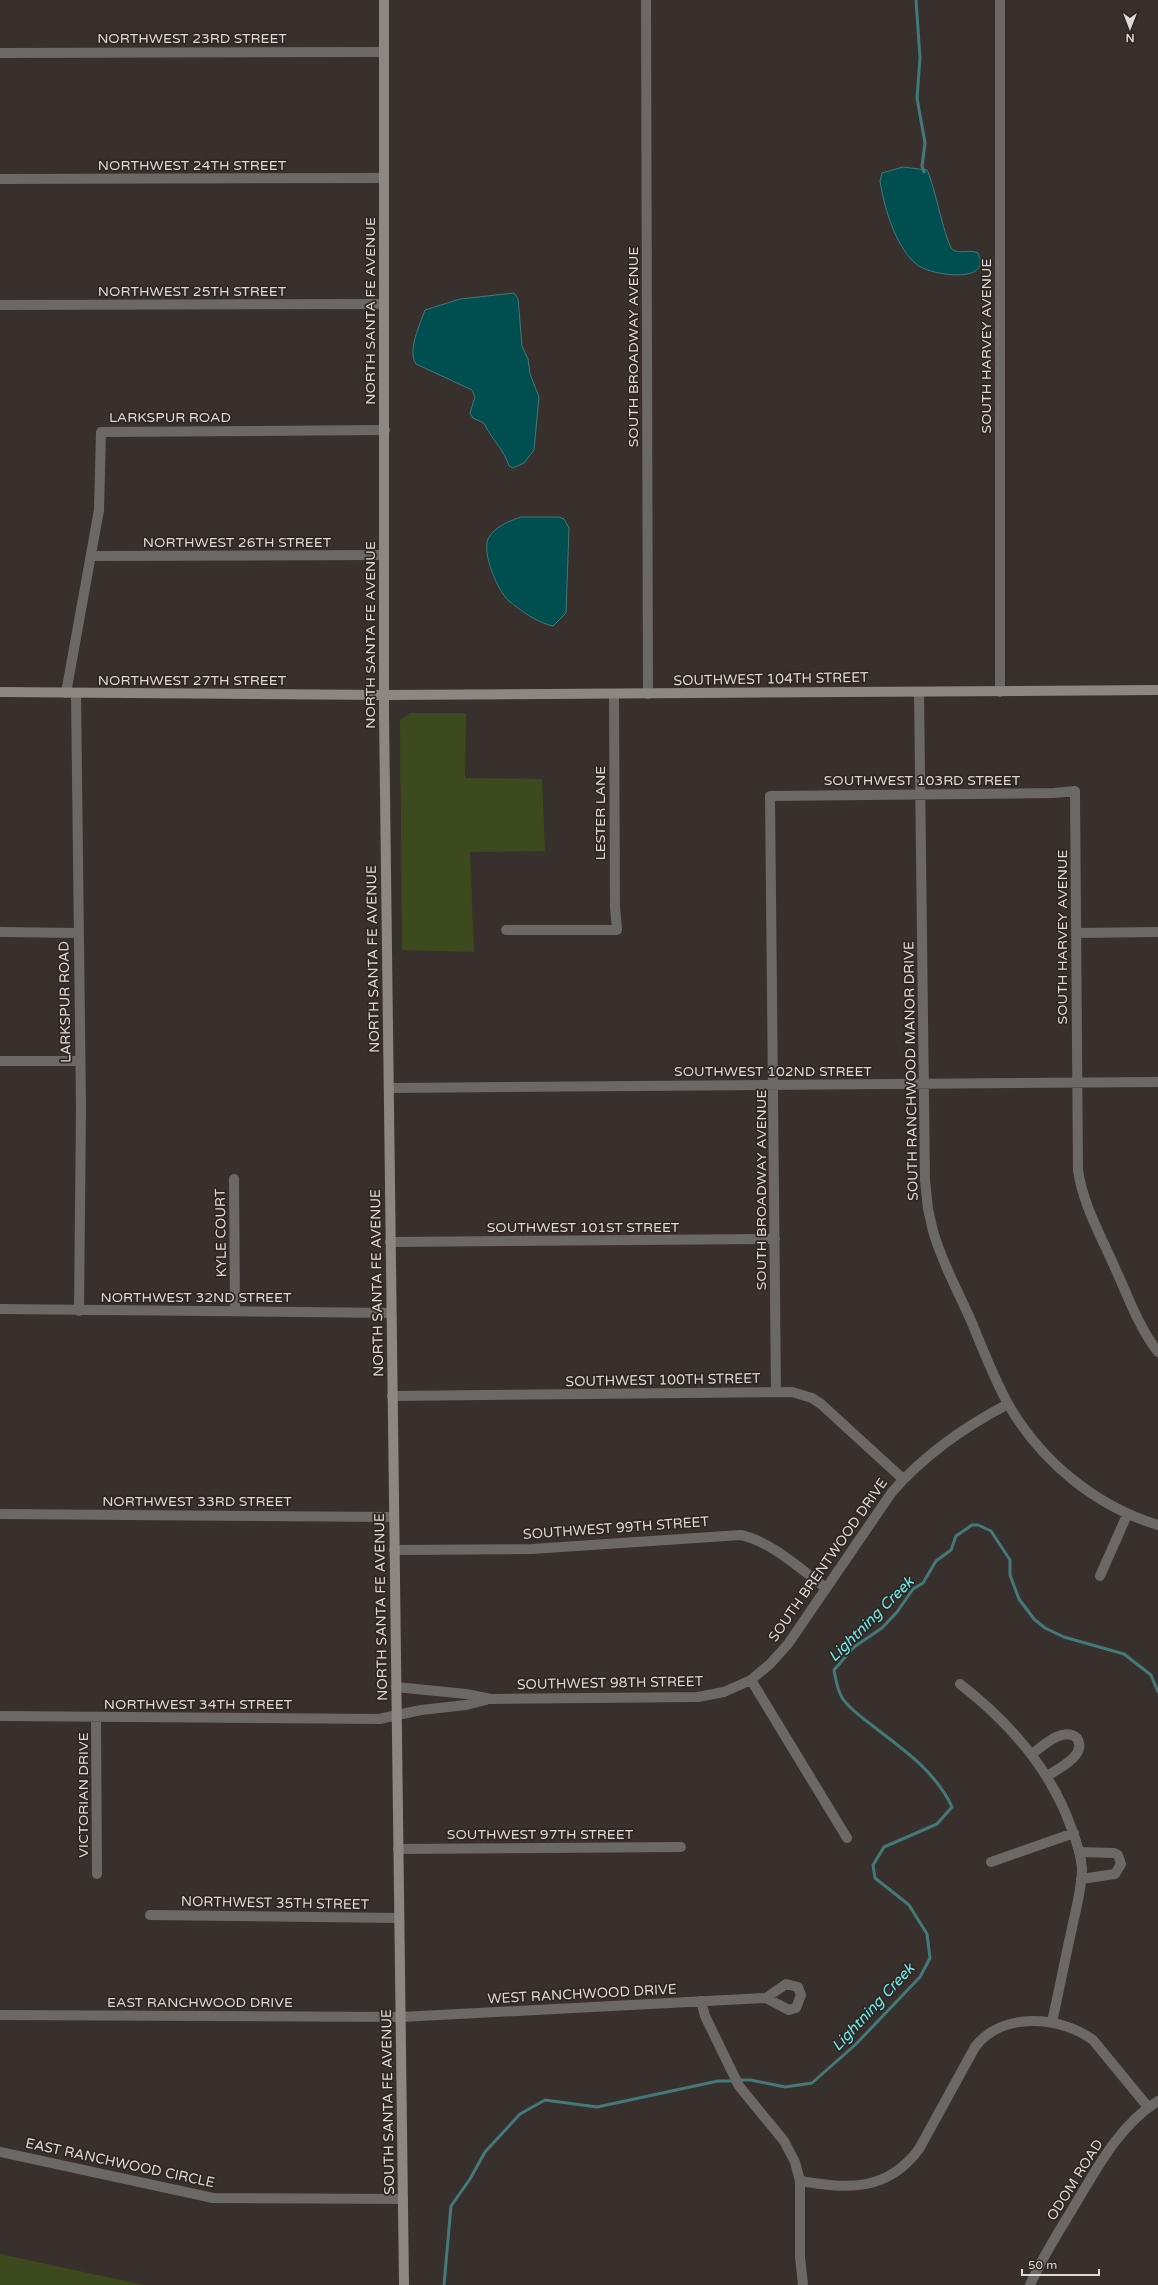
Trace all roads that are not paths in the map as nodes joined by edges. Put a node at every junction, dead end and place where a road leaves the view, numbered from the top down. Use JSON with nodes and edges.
{"nodes":[{"id":1,"x":384,"y":0,"type":"edge"},
{"id":2,"x":646,"y":0,"type":"edge"},
{"id":3,"x":1000,"y":0,"type":"edge"},
{"id":4,"x":384,"y":52,"type":"junction"},
{"id":5,"x":0,"y":53,"type":"edge"},
{"id":6,"x":0,"y":178,"type":"edge"},
{"id":7,"x":384,"y":178,"type":"junction"},
{"id":8,"x":384,"y":304,"type":"junction"},
{"id":9,"x":0,"y":305,"type":"edge"},
{"id":10,"x":384,"y":430,"type":"junction"},
{"id":11,"x":383,"y":555,"type":"junction"},
{"id":12,"x":91,"y":556,"type":"junction"},
{"id":13,"x":1158,"y":690,"type":"edge"},
{"id":14,"x":0,"y":692,"type":"edge"},
{"id":15,"x":919,"y":692,"type":"junction"},
{"id":16,"x":1000,"y":692,"type":"junction"},
{"id":17,"x":71,"y":693,"type":"junction"},
{"id":18,"x":648,"y":694,"type":"junction"},
{"id":19,"x":614,"y":695,"type":"junction"},
{"id":20,"x":384,"y":696,"type":"junction"},
{"id":21,"x":1075,"y":791,"type":"joint"},
{"id":22,"x":920,"y":794,"type":"junction"},
{"id":23,"x":770,"y":796,"type":"joint"},
{"id":24,"x":506,"y":930,"type":"dead end"},
{"id":25,"x":0,"y":932,"type":"edge"},
{"id":26,"x":1158,"y":932,"type":"edge"},
{"id":27,"x":79,"y":933,"type":"junction"},
{"id":28,"x":1077,"y":933,"type":"junction"},
{"id":29,"x":0,"y":1061,"type":"edge"},
{"id":30,"x":80,"y":1061,"type":"junction"},
{"id":31,"x":1158,"y":1082,"type":"edge"},
{"id":32,"x":923,"y":1084,"type":"junction"},
{"id":33,"x":1077,"y":1084,"type":"junction"},
{"id":34,"x":774,"y":1085,"type":"junction"},
{"id":35,"x":389,"y":1088,"type":"junction"},
{"id":36,"x":234,"y":1179,"type":"dead end"},
{"id":37,"x":775,"y":1239,"type":"junction"},
{"id":38,"x":390,"y":1242,"type":"junction"},
{"id":39,"x":0,"y":1309,"type":"edge"},
{"id":40,"x":79,"y":1311,"type":"junction"},
{"id":41,"x":235,"y":1311,"type":"junction"},
{"id":42,"x":391,"y":1313,"type":"junction"},
{"id":43,"x":1158,"y":1352,"type":"edge"},
{"id":44,"x":776,"y":1392,"type":"junction"},
{"id":45,"x":392,"y":1396,"type":"junction"},
{"id":46,"x":1008,"y":1404,"type":"junction"},
{"id":47,"x":903,"y":1479,"type":"junction"},
{"id":48,"x":0,"y":1514,"type":"edge"},
{"id":49,"x":1128,"y":1515,"type":"junction"},
{"id":50,"x":394,"y":1517,"type":"junction"},
{"id":51,"x":1158,"y":1525,"type":"edge"},
{"id":52,"x":394,"y":1550,"type":"junction"},
{"id":53,"x":1100,"y":1576,"type":"dead end"},
{"id":54,"x":826,"y":1588,"type":"junction"},
{"id":55,"x":751,"y":1680,"type":"junction"},
{"id":56,"x":960,"y":1684,"type":"dead end"},
{"id":57,"x":396,"y":1687,"type":"junction"},
{"id":58,"x":491,"y":1699,"type":"junction"},
{"id":59,"x":396,"y":1715,"type":"junction"},
{"id":60,"x":0,"y":1716,"type":"edge"},
{"id":61,"x":96,"y":1717,"type":"junction"},
{"id":62,"x":1032,"y":1754,"type":"junction"},
{"id":63,"x":1047,"y":1776,"type":"junction"},
{"id":64,"x":1074,"y":1833,"type":"junction"},
{"id":65,"x":847,"y":1838,"type":"dead end"},
{"id":66,"x":681,"y":1847,"type":"dead end"},
{"id":67,"x":398,"y":1849,"type":"junction"},
{"id":68,"x":1079,"y":1852,"type":"junction"},
{"id":69,"x":991,"y":1862,"type":"dead end"},
{"id":70,"x":97,"y":1874,"type":"dead end"},
{"id":71,"x":1081,"y":1880,"type":"junction"},
{"id":72,"x":150,"y":1915,"type":"dead end"},
{"id":73,"x":399,"y":1918,"type":"junction"},
{"id":74,"x":766,"y":1998,"type":"dead end"},
{"id":75,"x":701,"y":2002,"type":"junction"},
{"id":76,"x":0,"y":2015,"type":"edge"},
{"id":77,"x":401,"y":2017,"type":"junction"},
{"id":78,"x":1052,"y":2022,"type":"junction"},
{"id":79,"x":1158,"y":2101,"type":"edge"},
{"id":80,"x":1148,"y":2107,"type":"junction"},
{"id":81,"x":0,"y":2152,"type":"edge"},
{"id":82,"x":800,"y":2181,"type":"junction"},
{"id":83,"x":403,"y":2199,"type":"junction"},
{"id":84,"x":404,"y":2285,"type":"edge"},
{"id":85,"x":804,"y":2285,"type":"edge"},
{"id":86,"x":1030,"y":2285,"type":"edge"}],
"edges":[{"from":1,"to":4,"type":"main road","name":"NORTH SANTA FE AVENUE"},
{"from":2,"to":18,"type":"street","name":"SOUTH BROADWAY AVENUE"},
{"from":3,"to":16,"type":"street","name":"SOUTH HARVEY AVENUE"},
{"from":4,"to":5,"type":"street","name":"NORTHWEST 23RD STREET"},
{"from":4,"to":7,"type":"main road","name":"NORTH SANTA FE AVENUE"},
{"from":6,"to":7,"type":"street","name":"NORTHWEST 24TH STREET"},
{"from":7,"to":8,"type":"main road","name":"NORTH SANTA FE AVENUE"},
{"from":8,"to":9,"type":"street","name":"NORTHWEST 25TH STREET"},
{"from":8,"to":10,"type":"main road","name":"NORTH SANTA FE AVENUE"},
{"from":10,"to":11,"type":"main road","name":"NORTH SANTA FE AVENUE"},
{"from":10,"to":12,"type":"street","name":"LARKSPUR ROAD"},
{"from":11,"to":12,"type":"street","name":"NORTHWEST 26TH STREET"},
{"from":11,"to":20,"type":"main road","name":"NORTH SANTA FE AVENUE"},
{"from":12,"to":17,"type":"street","name":"LARKSPUR ROAD"},
{"from":13,"to":16,"type":"main road","name":"SOUTHWEST 104TH STREET"},
{"from":14,"to":17,"type":"main road","name":"NORTHWEST 27TH STREET"},
{"from":15,"to":16,"type":"main road","name":"SOUTHWEST 104TH STREET"},
{"from":15,"to":18,"type":"main road","name":"SOUTHWEST 104TH STREET"},
{"from":15,"to":22,"type":"street","name":"SOUTH RANCHWOOD MANOR DRIVE"},
{"from":17,"to":20,"type":"main road","name":"NORTHWEST 27TH STREET"},
{"from":17,"to":27,"type":"street","name":"LARKSPUR ROAD"},
{"from":18,"to":19,"type":"main road","name":"SOUTHWEST 104TH STREET"},
{"from":19,"to":20,"type":"main road","name":"SOUTHWEST 104TH STREET"},
{"from":19,"to":24,"type":"street","name":"LESTER LANE"},
{"from":20,"to":35,"type":"main road","name":"NORTH SANTA FE AVENUE"},
{"from":21,"to":22,"type":"street","name":"SOUTHWEST 103RD STREET"},
{"from":21,"to":28,"type":"street","name":"SOUTH HARVEY AVENUE"},
{"from":22,"to":23,"type":"street","name":"SOUTHWEST 103RD STREET"},
{"from":22,"to":32,"type":"street","name":"SOUTH RANCHWOOD MANOR DRIVE"},
{"from":23,"to":34,"type":"street","name":"SOUTH BROADWAY AVENUE"},
{"from":25,"to":27,"type":"street"},
{"from":26,"to":28,"type":"street"},
{"from":27,"to":30,"type":"street","name":"LARKSPUR ROAD"},
{"from":28,"to":33,"type":"street","name":"SOUTH HARVEY AVENUE"},
{"from":29,"to":30,"type":"street"},
{"from":30,"to":40,"type":"street","name":"LARKSPUR ROAD"},
{"from":31,"to":33,"type":"street","name":"SOUTHWEST 102ND STREET"},
{"from":32,"to":33,"type":"street","name":"SOUTHWEST 102ND STREET"},
{"from":32,"to":34,"type":"street","name":"SOUTHWEST 102ND STREET"},
{"from":32,"to":46,"type":"street","name":"SOUTH RANCHWOOD MANOR DRIVE"},
{"from":33,"to":43,"type":"street"},
{"from":34,"to":35,"type":"street","name":"SOUTHWEST 102ND STREET"},
{"from":34,"to":37,"type":"street","name":"SOUTH BROADWAY AVENUE"},
{"from":35,"to":38,"type":"main road","name":"NORTH SANTA FE AVENUE"},
{"from":36,"to":41,"type":"street","name":"KYLE COURT"},
{"from":37,"to":38,"type":"street","name":"SOUTHWEST 101ST STREET"},
{"from":37,"to":44,"type":"street","name":"SOUTH BROADWAY AVENUE"},
{"from":38,"to":42,"type":"main road","name":"NORTH SANTA FE AVENUE"},
{"from":39,"to":40,"type":"street","name":"NORTHWEST 32ND STREET"},
{"from":40,"to":41,"type":"street","name":"NORTHWEST 32ND STREET"},
{"from":41,"to":42,"type":"street","name":"NORTHWEST 32ND STREET"},
{"from":42,"to":45,"type":"main road","name":"NORTH SANTA FE AVENUE"},
{"from":44,"to":45,"type":"street","name":"SOUTHWEST 100TH STREET"},
{"from":44,"to":47,"type":"street","name":"SOUTHWEST 100TH STREET"},
{"from":45,"to":50,"type":"main road","name":"NORTH SANTA FE AVENUE"},
{"from":46,"to":47,"type":"street","name":"SOUTH BRENTWOOD DRIVE"},
{"from":46,"to":49,"type":"street","name":"SOUTH RANCHWOOD MANOR DRIVE"},
{"from":47,"to":54,"type":"street","name":"SOUTH BRENTWOOD DRIVE"},
{"from":48,"to":50,"type":"street","name":"NORTHWEST 33RD STREET"},
{"from":49,"to":51,"type":"street","name":"SOUTH RANCHWOOD MANOR DRIVE"},
{"from":49,"to":53,"type":"street"},
{"from":50,"to":52,"type":"main road","name":"NORTH SANTA FE AVENUE"},
{"from":52,"to":54,"type":"street","name":"SOUTHWEST 99TH STREET"},
{"from":52,"to":57,"type":"main road","name":"NORTH SANTA FE AVENUE"},
{"from":54,"to":55,"type":"street","name":"SOUTH BRENTWOOD DRIVE"},
{"from":55,"to":58,"type":"street","name":"SOUTHWEST 98TH STREET"},
{"from":55,"to":65,"type":"street"},
{"from":56,"to":62,"type":"street"},
{"from":57,"to":58,"type":"street","name":"SOUTHWEST 98TH STREET"},
{"from":57,"to":59,"type":"main road","name":"NORTH SANTA FE AVENUE"},
{"from":58,"to":59,"type":"street","name":"SOUTHWEST 98TH STREET"},
{"from":59,"to":61,"type":"street","name":"NORTHWEST 34TH STREET"},
{"from":59,"to":67,"type":"main road","name":"NORTH SANTA FE AVENUE"},
{"from":60,"to":61,"type":"street","name":"NORTHWEST 34TH STREET"},
{"from":61,"to":70,"type":"street","name":"VICTORIAN DRIVE"},
{"from":62,"to":63,"type":"street"},
{"from":62,"to":63,"type":"street"},
{"from":63,"to":64,"type":"street"},
{"from":64,"to":68,"type":"street"},
{"from":64,"to":69,"type":"street"},
{"from":66,"to":67,"type":"street","name":"SOUTHWEST 97TH STREET"},
{"from":67,"to":73,"type":"main road","name":"NORTH SANTA FE AVENUE"},
{"from":68,"to":71,"type":"street"},
{"from":68,"to":71,"type":"street"},
{"from":71,"to":78,"type":"street"},
{"from":72,"to":73,"type":"street","name":"NORTHWEST 35TH STREET"},
{"from":73,"to":77,"type":"main road","name":"SOUTH SANTA FE AVENUE"},
{"from":74,"to":75,"type":"street","name":"WEST RANCHWOOD DRIVE"},
{"from":75,"to":77,"type":"street","name":"WEST RANCHWOOD DRIVE"},
{"from":75,"to":82,"type":"street"},
{"from":76,"to":77,"type":"street","name":"EAST RANCHWOOD DRIVE"},
{"from":77,"to":83,"type":"main road","name":"SOUTH SANTA FE AVENUE"},
{"from":78,"to":80,"type":"street"},
{"from":78,"to":82,"type":"street"},
{"from":79,"to":80,"type":"street","name":"ODOM ROAD"},
{"from":80,"to":86,"type":"street","name":"ODOM ROAD"},
{"from":81,"to":83,"type":"street","name":"EAST RANCHWOOD CIRCLE"},
{"from":82,"to":85,"type":"street"},
{"from":83,"to":84,"type":"main road","name":"SOUTH SANTA FE AVENUE"}]}
